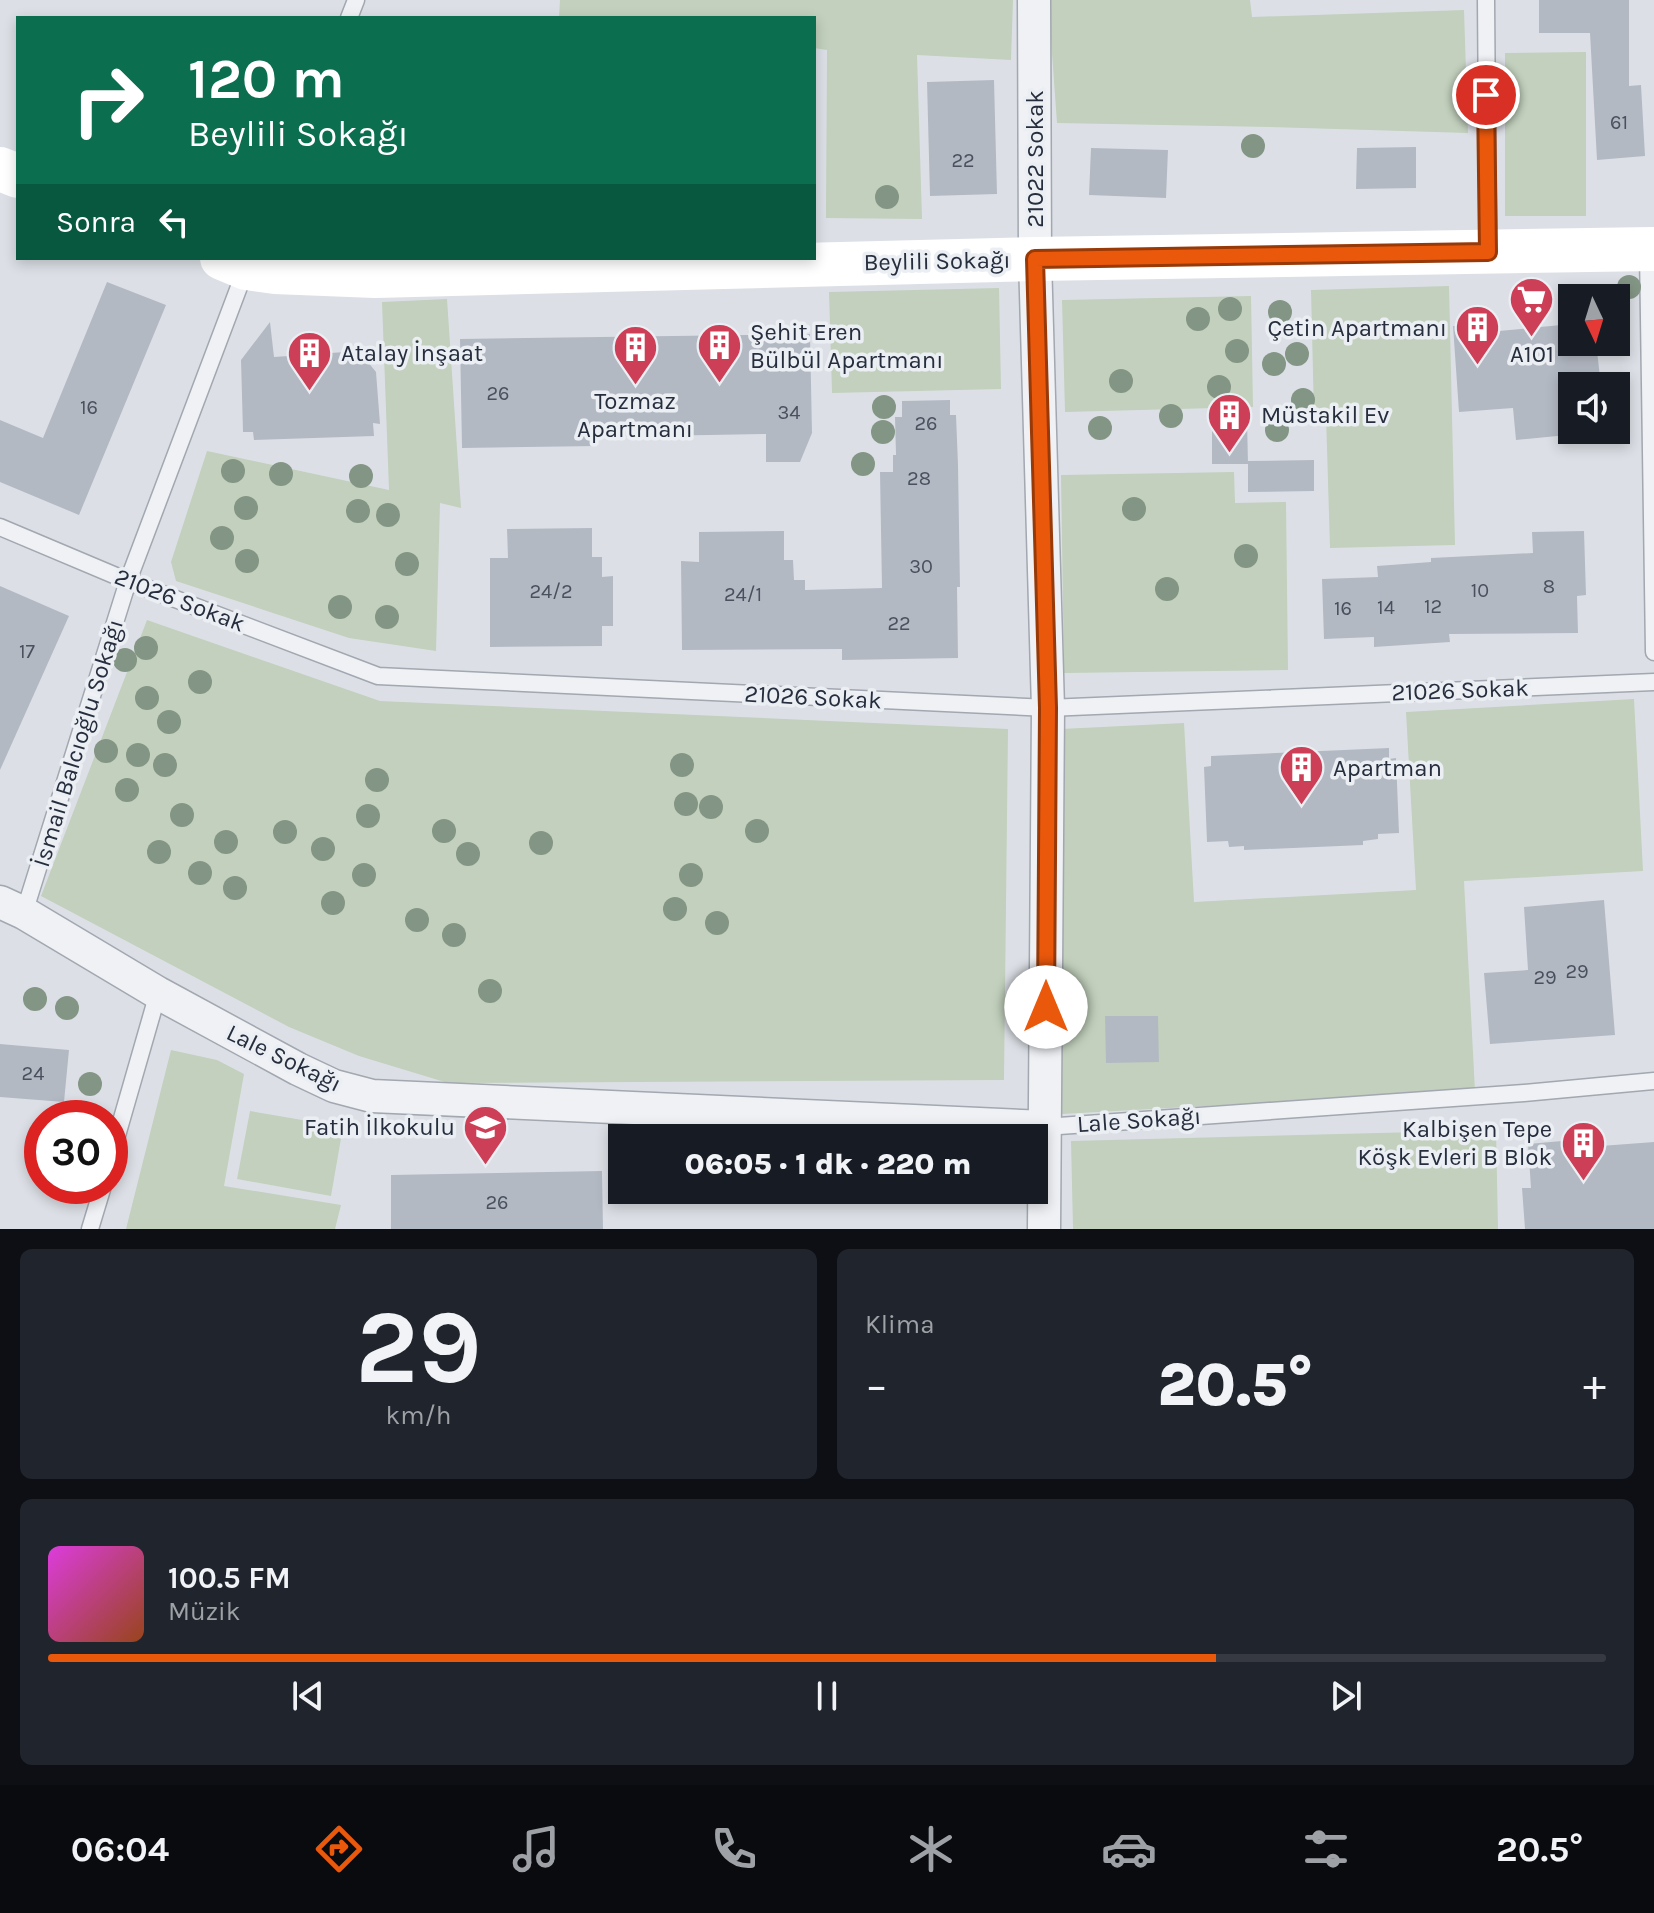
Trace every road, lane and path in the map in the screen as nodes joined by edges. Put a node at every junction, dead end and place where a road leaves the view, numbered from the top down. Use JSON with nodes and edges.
{"nodes":[{"id":1,"x":1034,"y":0,"type":"edge"},
{"id":2,"x":1486,"y":0,"type":"edge"},
{"id":3,"x":1651,"y":249,"type":"edge"},
{"id":4,"x":1488,"y":252,"type":"junction"},
{"id":5,"x":1035,"y":259,"type":"junction"},
{"id":6,"x":240,"y":261,"type":"edge"},
{"id":7,"x":0,"y":527,"type":"edge"},
{"id":8,"x":128,"y":581,"type":"junction"},
{"id":9,"x":1654,"y":652,"type":"edge"},
{"id":10,"x":1654,"y":682,"type":"edge"},
{"id":11,"x":1048,"y":708,"type":"junction"},
{"id":12,"x":12,"y":907,"type":"edge"},
{"id":13,"x":158,"y":993,"type":"junction"},
{"id":14,"x":1654,"y":1081,"type":"edge"},
{"id":15,"x":127,"y":1100,"type":"edge"},
{"id":16,"x":980,"y":1124,"type":"edge"},
{"id":17,"x":1045,"y":1124,"type":"edge"},
{"id":18,"x":1048,"y":1127,"type":"edge"},
{"id":19,"x":98,"y":1204,"type":"edge"},
{"id":20,"x":1044,"y":1204,"type":"edge"},
{"id":21,"x":90,"y":1229,"type":"edge"},
{"id":22,"x":1044,"y":1229,"type":"edge"}],
"edges":[{"from":1,"to":5,"type":"street","name":"21022 Sokak"},
{"from":2,"to":4,"type":"lane"},
{"from":3,"to":4,"type":"street","name":"Beylili Sokağı"},
{"from":3,"to":9,"type":"lane"},
{"from":4,"to":5,"type":"street","name":"Beylili Sokağı"},
{"from":5,"to":6,"type":"street","name":"Beylili Sokağı"},
{"from":5,"to":11,"type":"street","name":"21022 Sokak"},
{"from":6,"to":8,"type":"lane","name":"İsmail Balcıoğlu Sokağı"},
{"from":7,"to":8,"type":"lane","name":"21026 Sokak"},
{"from":8,"to":11,"type":"lane","name":"21026 Sokak"},
{"from":8,"to":12,"type":"lane","name":"İsmail Balcıoğlu Sokağı"},
{"from":10,"to":11,"type":"lane","name":"21026 Sokak"},
{"from":11,"to":17,"type":"street","name":"21022 Sokak"},
{"from":12,"to":13,"type":"street","name":"Lale Sokağı"},
{"from":13,"to":15,"type":"lane"},
{"from":13,"to":16,"type":"street","name":"Lale Sokağı"},
{"from":14,"to":18,"type":"lane","name":"Lale Sokağı"},
{"from":19,"to":21,"type":"lane"},
{"from":20,"to":22,"type":"street","name":"21022 Sokak"}]}
